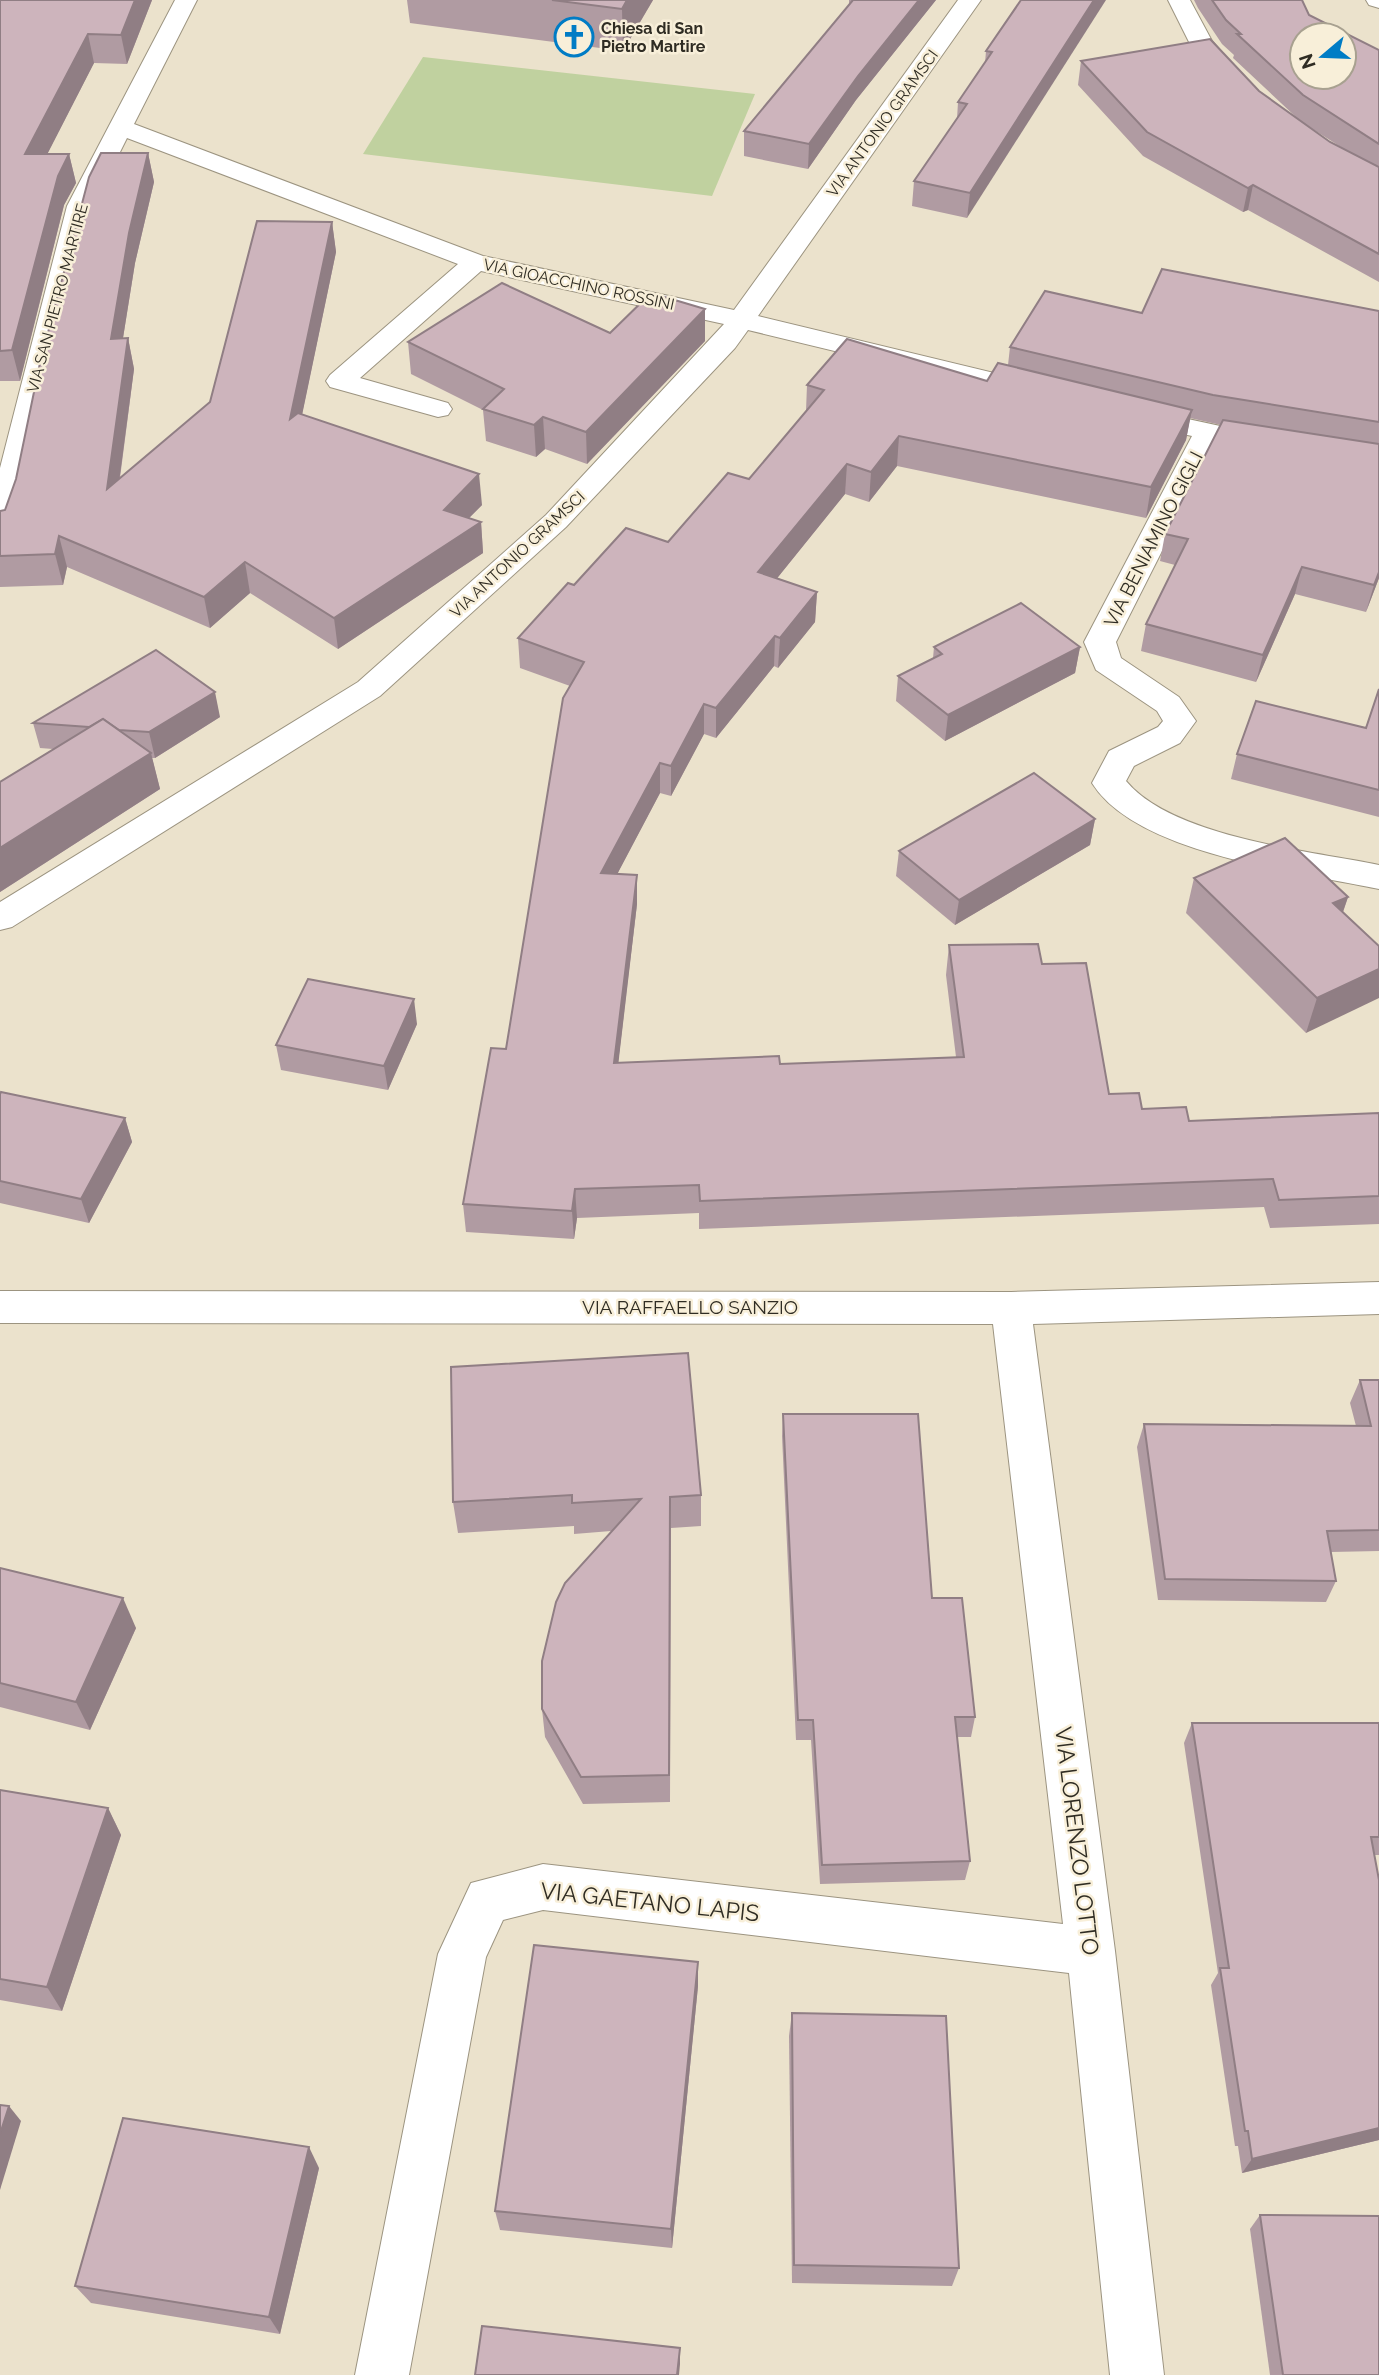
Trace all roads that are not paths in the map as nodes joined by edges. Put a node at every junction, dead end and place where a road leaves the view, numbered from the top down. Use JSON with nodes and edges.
{"nodes":[{"id":1,"x":186,"y":0,"type":"edge"},
{"id":2,"x":970,"y":0,"type":"edge"},
{"id":3,"x":1179,"y":0,"type":"edge"},
{"id":4,"x":1253,"y":98,"type":"edge"},
{"id":5,"x":122,"y":128,"type":"junction"},
{"id":6,"x":476,"y":262,"type":"junction"},
{"id":7,"x":742,"y":320,"type":"junction"},
{"id":8,"x":0,"y":393,"type":"edge"},
{"id":9,"x":31,"y":393,"type":"junction"},
{"id":10,"x":1060,"y":397,"type":"edge"},
{"id":11,"x":438,"y":409,"type":"dead end"},
{"id":12,"x":1113,"y":410,"type":"edge"},
{"id":13,"x":1207,"y":434,"type":"junction"},
{"id":14,"x":1287,"y":447,"type":"edge"},
{"id":15,"x":0,"y":533,"type":"edge"},
{"id":16,"x":1379,"y":877,"type":"edge"},
{"id":17,"x":0,"y":918,"type":"edge"},
{"id":18,"x":1379,"y":1298,"type":"edge"},
{"id":19,"x":0,"y":1307,"type":"edge"},
{"id":20,"x":1011,"y":1308,"type":"junction"},
{"id":21,"x":1091,"y":1951,"type":"junction"},
{"id":22,"x":382,"y":2375,"type":"edge"},
{"id":23,"x":1138,"y":2375,"type":"edge"}],
"edges":[{"from":1,"to":5,"type":"street","name":"VIA SAN PIETRO MARTIRE"},
{"from":2,"to":7,"type":"street","name":"VIA ANTONIO GRAMSCI"},
{"from":3,"to":4,"type":"street"},
{"from":5,"to":6,"type":"street","name":"VIA GIOACCHINO ROSSINI"},
{"from":5,"to":9,"type":"street","name":"VIA SAN PIETRO MARTIRE"},
{"from":6,"to":7,"type":"street","name":"VIA GIOACCHINO ROSSINI"},
{"from":6,"to":11,"type":"street"},
{"from":7,"to":10,"type":"street","name":"VIA GIOACCHINO ROSSINI"},
{"from":7,"to":17,"type":"street","name":"VIA ANTONIO GRAMSCI"},
{"from":8,"to":9,"type":"street"},
{"from":9,"to":15,"type":"street","name":"VIA SAN PIETRO MARTIRE"},
{"from":12,"to":13,"type":"street"},
{"from":13,"to":14,"type":"street"},
{"from":13,"to":16,"type":"street","name":"VIA BENIAMINO GIGLI"},
{"from":18,"to":20,"type":"street","name":"VIA RAFFAELLO SANZIO"},
{"from":19,"to":20,"type":"street","name":"VIA RAFFAELLO SANZIO"},
{"from":20,"to":21,"type":"street","name":"VIA LORENZO LOTTO"},
{"from":21,"to":22,"type":"street","name":"VIA GAETANO LAPIS"},
{"from":21,"to":23,"type":"street","name":"VIA LORENZO LOTTO"}]}
